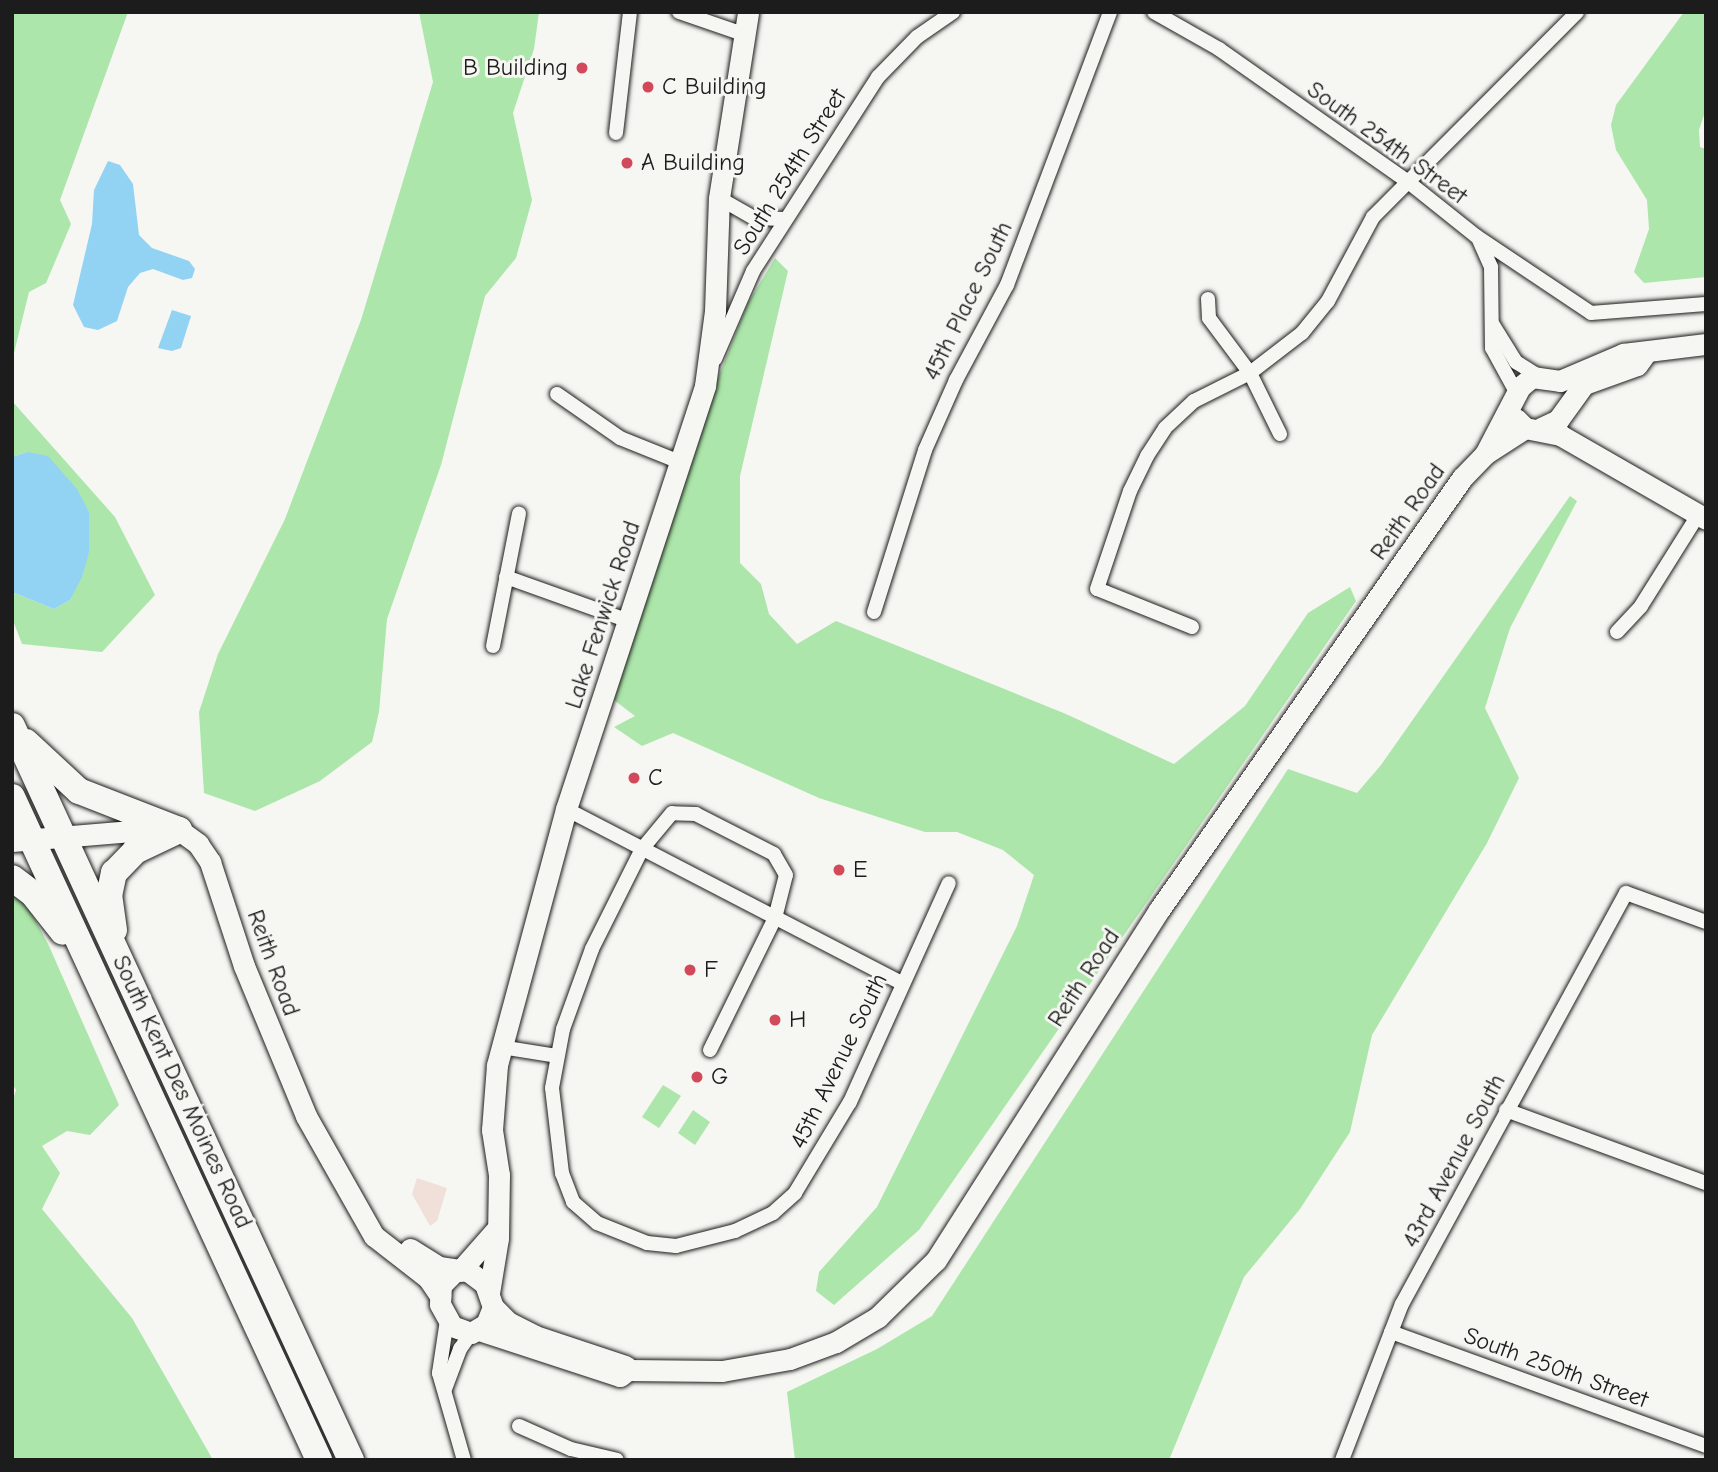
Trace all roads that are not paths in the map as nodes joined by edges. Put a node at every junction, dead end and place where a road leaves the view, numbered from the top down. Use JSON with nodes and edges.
{"nodes":[{"id":1,"x":630,"y":12,"type":"edge"},
{"id":2,"x":679,"y":12,"type":"edge"},
{"id":3,"x":748,"y":12,"type":"edge"},
{"id":4,"x":953,"y":12,"type":"edge"},
{"id":5,"x":1110,"y":12,"type":"edge"},
{"id":6,"x":1154,"y":12,"type":"edge"},
{"id":7,"x":1577,"y":12,"type":"edge"},
{"id":8,"x":743,"y":34,"type":"junction"},
{"id":9,"x":615,"y":133,"type":"dead end"},
{"id":10,"x":1407,"y":181,"type":"junction"},
{"id":11,"x":719,"y":198,"type":"junction"},
{"id":12,"x":784,"y":219,"type":"junction"},
{"id":13,"x":1476,"y":236,"type":"junction"},
{"id":14,"x":1208,"y":299,"type":"dead end"},
{"id":15,"x":1706,"y":304,"type":"edge"},
{"id":16,"x":1493,"y":325,"type":"junction"},
{"id":17,"x":1706,"y":344,"type":"edge"},
{"id":18,"x":1646,"y":354,"type":"junction"},
{"id":19,"x":1250,"y":373,"type":"junction"},
{"id":20,"x":1547,"y":379,"type":"junction"},
{"id":21,"x":705,"y":386,"type":"junction"},
{"id":22,"x":556,"y":394,"type":"dead end"},
{"id":23,"x":1515,"y":398,"type":"junction"},
{"id":24,"x":1566,"y":408,"type":"junction"},
{"id":25,"x":1533,"y":428,"type":"junction"},
{"id":26,"x":1280,"y":434,"type":"dead end"},
{"id":27,"x":1584,"y":448,"type":"junction"},
{"id":28,"x":1485,"y":454,"type":"junction"},
{"id":29,"x":682,"y":463,"type":"junction"},
{"id":30,"x":519,"y":513,"type":"dead end"},
{"id":31,"x":1702,"y":517,"type":"edge"},
{"id":32,"x":506,"y":577,"type":"junction"},
{"id":33,"x":874,"y":612,"type":"dead end"},
{"id":34,"x":629,"y":621,"type":"junction"},
{"id":35,"x":1192,"y":627,"type":"dead end"},
{"id":36,"x":1618,"y":632,"type":"dead end"},
{"id":37,"x":493,"y":646,"type":"dead end"},
{"id":38,"x":14,"y":729,"type":"edge"},
{"id":39,"x":12,"y":797,"type":"edge"},
{"id":40,"x":566,"y":809,"type":"junction"},
{"id":41,"x":179,"y":830,"type":"junction"},
{"id":42,"x":62,"y":836,"type":"junction"},
{"id":43,"x":22,"y":840,"type":"edge"},
{"id":44,"x":642,"y":849,"type":"junction"},
{"id":45,"x":12,"y":878,"type":"edge"},
{"id":46,"x":949,"y":883,"type":"dead end"},
{"id":47,"x":775,"y":918,"type":"junction"},
{"id":48,"x":1706,"y":922,"type":"edge"},
{"id":49,"x":117,"y":953,"type":"junction"},
{"id":50,"x":91,"y":967,"type":"junction"},
{"id":51,"x":902,"y":983,"type":"junction"},
{"id":52,"x":501,"y":1047,"type":"junction"},
{"id":53,"x":710,"y":1050,"type":"dead end"},
{"id":54,"x":557,"y":1056,"type":"junction"},
{"id":55,"x":1506,"y":1110,"type":"junction"},
{"id":56,"x":1706,"y":1184,"type":"edge"},
{"id":57,"x":369,"y":1222,"type":"junction"},
{"id":58,"x":496,"y":1230,"type":"junction"},
{"id":59,"x":457,"y":1271,"type":"junction"},
{"id":60,"x":440,"y":1296,"type":"junction"},
{"id":61,"x":491,"y":1300,"type":"junction"},
{"id":62,"x":447,"y":1320,"type":"junction"},
{"id":63,"x":475,"y":1332,"type":"junction"},
{"id":64,"x":1391,"y":1332,"type":"junction"},
{"id":65,"x":628,"y":1370,"type":"junction"},
{"id":66,"x":445,"y":1389,"type":"junction"},
{"id":67,"x":519,"y":1426,"type":"dead end"},
{"id":68,"x":1706,"y":1446,"type":"edge"},
{"id":69,"x":573,"y":1454,"type":"edge"},
{"id":70,"x":319,"y":1460,"type":"edge"},
{"id":71,"x":351,"y":1460,"type":"edge"},
{"id":72,"x":464,"y":1460,"type":"edge"},
{"id":73,"x":617,"y":1460,"type":"edge"},
{"id":74,"x":1342,"y":1460,"type":"edge"}],
"edges":[{"from":1,"to":9,"type":"street"},
{"from":2,"to":8,"type":"street"},
{"from":3,"to":8,"type":"main road","name":"Lake Fenwick Road"},
{"from":4,"to":12,"type":"street","name":"South 254th Street"},
{"from":5,"to":33,"type":"street","name":"45th Place South"},
{"from":6,"to":10,"type":"street","name":"South 254th Street"},
{"from":7,"to":10,"type":"street"},
{"from":8,"to":11,"type":"main road","name":"Lake Fenwick Road"},
{"from":10,"to":13,"type":"street","name":"South 254th Street"},
{"from":10,"to":19,"type":"street"},
{"from":11,"to":12,"type":"street"},
{"from":11,"to":21,"type":"main road","name":"Lake Fenwick Road"},
{"from":12,"to":21,"type":"street","name":"South 254th Street"},
{"from":13,"to":15,"type":"street","name":"South 254th Street"},
{"from":13,"to":16,"type":"street"},
{"from":14,"to":19,"type":"street"},
{"from":16,"to":20,"type":"street"},
{"from":16,"to":23,"type":"street"},
{"from":17,"to":18,"type":"main road"},
{"from":18,"to":20,"type":"main road"},
{"from":18,"to":24,"type":"main road"},
{"from":19,"to":26,"type":"street"},
{"from":19,"to":35,"type":"street"},
{"from":20,"to":23,"type":"main road"},
{"from":20,"to":24,"type":"main road"},
{"from":21,"to":29,"type":"main road","name":"Lake Fenwick Road"},
{"from":22,"to":29,"type":"street"},
{"from":23,"to":25,"type":"main road"},
{"from":23,"to":28,"type":"main road","name":"Reith Road"},
{"from":24,"to":25,"type":"main road"},
{"from":24,"to":27,"type":"main road"},
{"from":25,"to":27,"type":"main road"},
{"from":25,"to":28,"type":"main road","name":"Reith Road"},
{"from":27,"to":31,"type":"main road"},
{"from":28,"to":65,"type":"main road","name":"Reith Road"},
{"from":29,"to":34,"type":"main road","name":"Lake Fenwick Road"},
{"from":30,"to":32,"type":"street"},
{"from":31,"to":36,"type":"street"},
{"from":32,"to":34,"type":"street"},
{"from":32,"to":37,"type":"street"},
{"from":34,"to":40,"type":"main road","name":"Lake Fenwick Road"},
{"from":38,"to":41,"type":"highway"},
{"from":38,"to":42,"type":"highway","name":"South Kent Des Moines Road"},
{"from":39,"to":43,"type":"highway","name":"South Kent Des Moines Road"},
{"from":40,"to":44,"type":"street"},
{"from":40,"to":52,"type":"main road","name":"Lake Fenwick Road"},
{"from":41,"to":42,"type":"main road"},
{"from":41,"to":49,"type":"highway"},
{"from":41,"to":57,"type":"main road","name":"Reith Road"},
{"from":42,"to":43,"type":"main road"},
{"from":42,"to":49,"type":"highway","name":"South Kent Des Moines Road"},
{"from":43,"to":50,"type":"highway","name":"South Kent Des Moines Road"},
{"from":44,"to":47,"type":"street"},
{"from":44,"to":47,"type":"street","name":"45th Avenue South"},
{"from":44,"to":54,"type":"street","name":"45th Avenue South"},
{"from":45,"to":50,"type":"highway"},
{"from":46,"to":51,"type":"street","name":"45th Avenue South"},
{"from":47,"to":51,"type":"street"},
{"from":47,"to":53,"type":"street"},
{"from":48,"to":55,"type":"street","name":"43rd Avenue South"},
{"from":49,"to":71,"type":"highway","name":"South Kent Des Moines Road"},
{"from":50,"to":70,"type":"highway","name":"South Kent Des Moines Road"},
{"from":51,"to":54,"type":"street","name":"45th Avenue South"},
{"from":52,"to":54,"type":"street"},
{"from":52,"to":58,"type":"main road","name":"Lake Fenwick Road"},
{"from":55,"to":56,"type":"street"},
{"from":55,"to":64,"type":"street","name":"43rd Avenue South"},
{"from":57,"to":59,"type":"main road","name":"Reith Road"},
{"from":57,"to":60,"type":"main road","name":"Reith Road"},
{"from":58,"to":59,"type":"main road"},
{"from":58,"to":61,"type":"main road","name":"Lake Fenwick Road"},
{"from":59,"to":60,"type":"main road"},
{"from":59,"to":61,"type":"main road","name":"Reith Road"},
{"from":60,"to":62,"type":"main road","name":"Reith Road"},
{"from":61,"to":63,"type":"main road"},
{"from":61,"to":65,"type":"main road","name":"Reith Road"},
{"from":62,"to":63,"type":"main road","name":"Reith Road"},
{"from":62,"to":66,"type":"street"},
{"from":63,"to":65,"type":"main road","name":"Reith Road"},
{"from":63,"to":66,"type":"street"},
{"from":64,"to":68,"type":"street","name":"South 250th Street"},
{"from":64,"to":74,"type":"street","name":"43rd Avenue South"},
{"from":66,"to":72,"type":"street"},
{"from":67,"to":69,"type":"street"},
{"from":69,"to":73,"type":"street"}]}
